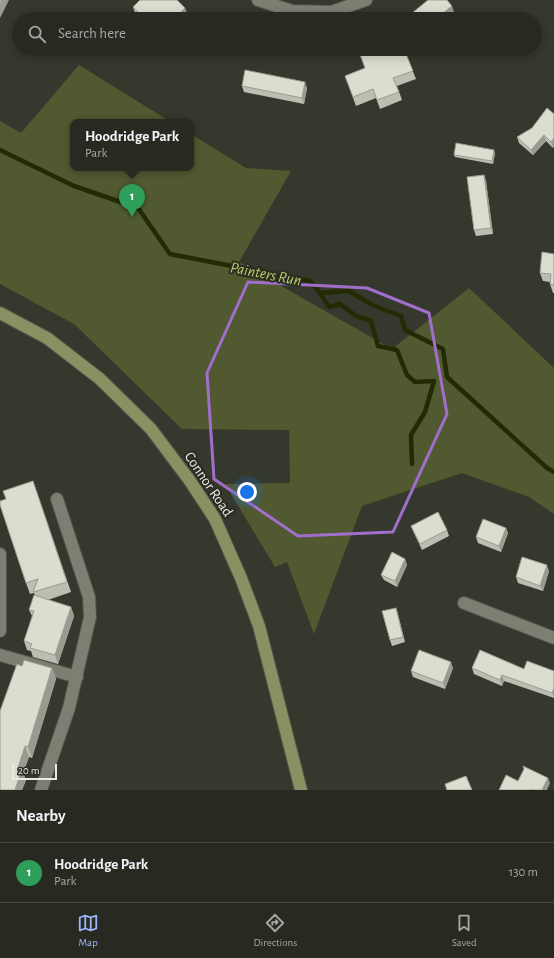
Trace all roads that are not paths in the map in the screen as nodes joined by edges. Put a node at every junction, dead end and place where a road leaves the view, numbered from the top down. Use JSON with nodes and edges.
{"nodes":[{"id":1,"x":258,"y":0,"type":"edge"},
{"id":2,"x":366,"y":0,"type":"edge"},
{"id":3,"x":0,"y":312,"type":"edge"},
{"id":4,"x":57,"y":500,"type":"dead end"},
{"id":5,"x":0,"y":555,"type":"edge"},
{"id":6,"x":464,"y":603,"type":"dead end"},
{"id":7,"x":0,"y":628,"type":"edge"},
{"id":8,"x":554,"y":638,"type":"edge"},
{"id":9,"x":0,"y":655,"type":"edge"},
{"id":10,"x":77,"y":677,"type":"junction"},
{"id":11,"x":41,"y":790,"type":"edge"},
{"id":12,"x":301,"y":790,"type":"edge"}],
"edges":[{"from":1,"to":2,"type":"street"},
{"from":3,"to":12,"type":"main road","name":"Connor Road"},
{"from":4,"to":10,"type":"street"},
{"from":5,"to":7,"type":"street"},
{"from":6,"to":8,"type":"street"},
{"from":9,"to":10,"type":"street"},
{"from":10,"to":11,"type":"street"}]}
